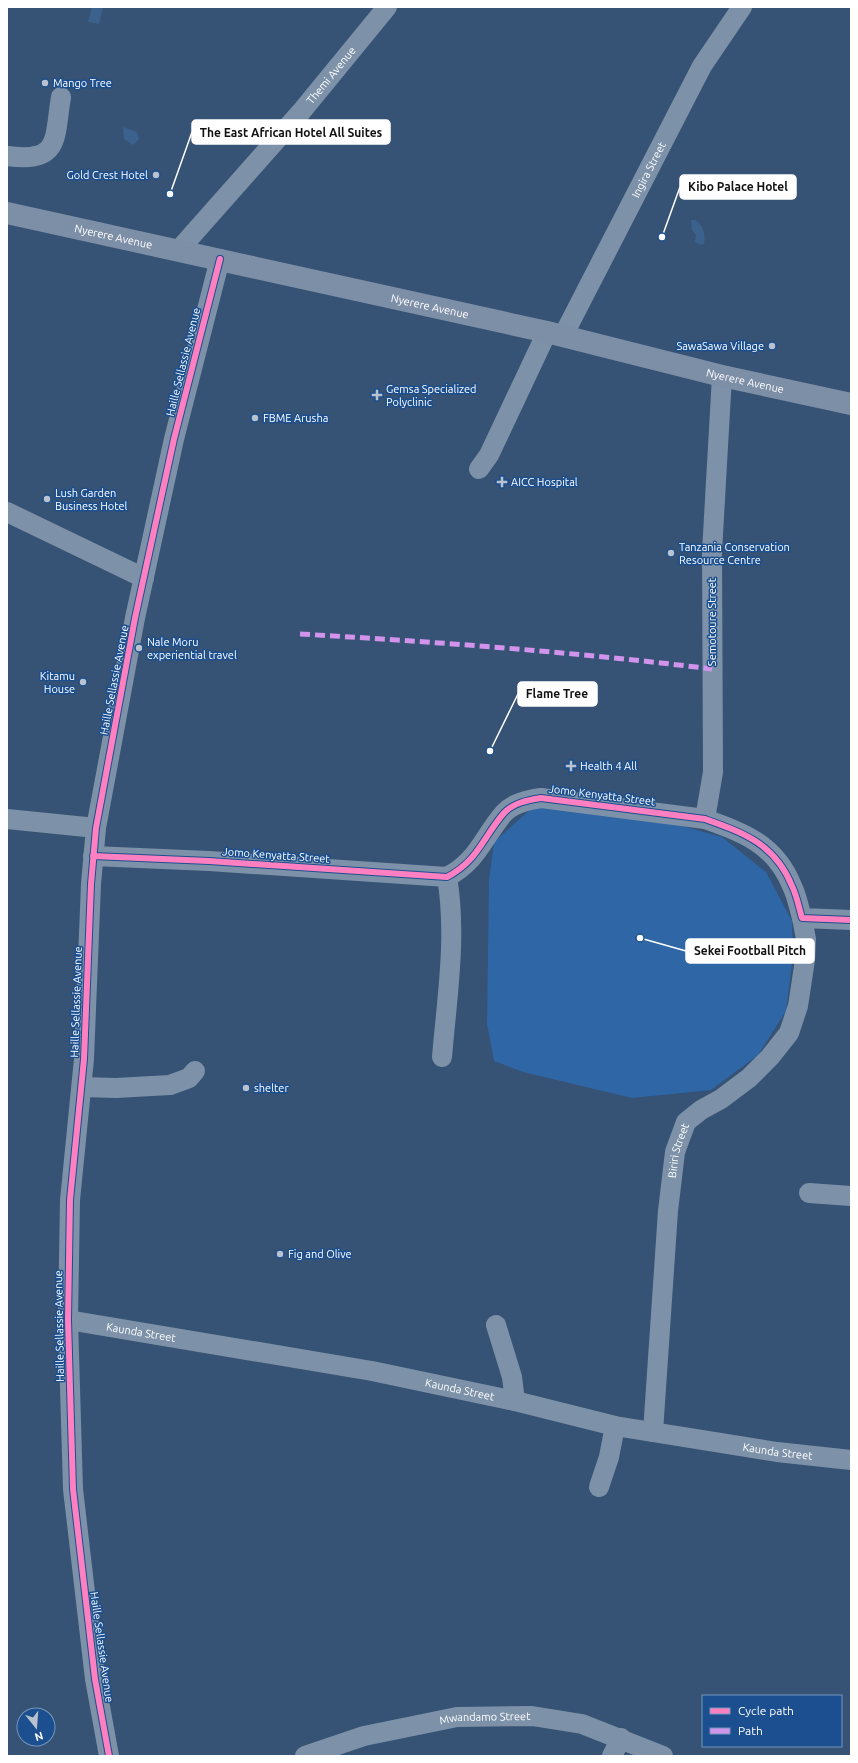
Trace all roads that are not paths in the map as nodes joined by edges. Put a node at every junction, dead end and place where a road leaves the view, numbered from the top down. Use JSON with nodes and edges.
{"nodes":[{"id":1,"x":387,"y":7,"type":"edge"},
{"id":2,"x":742,"y":7,"type":"edge"},
{"id":3,"x":61,"y":97,"type":"dead end"},
{"id":4,"x":7,"y":156,"type":"edge"},
{"id":5,"x":7,"y":213,"type":"edge"},
{"id":6,"x":178,"y":251,"type":"junction"},
{"id":7,"x":220,"y":259,"type":"junction"},
{"id":8,"x":555,"y":334,"type":"junction"},
{"id":9,"x":722,"y":376,"type":"junction"},
{"id":10,"x":851,"y":404,"type":"edge"},
{"id":11,"x":479,"y":469,"type":"dead end"},
{"id":12,"x":7,"y":512,"type":"edge"},
{"id":13,"x":144,"y":578,"type":"junction"},
{"id":14,"x":7,"y":819,"type":"edge"},
{"id":15,"x":705,"y":819,"type":"junction"},
{"id":16,"x":96,"y":828,"type":"junction"},
{"id":17,"x":93,"y":856,"type":"junction"},
{"id":18,"x":447,"y":877,"type":"junction"},
{"id":19,"x":802,"y":918,"type":"junction"},
{"id":20,"x":851,"y":920,"type":"edge"},
{"id":21,"x":442,"y":1057,"type":"dead end"},
{"id":22,"x":195,"y":1071,"type":"dead end"},
{"id":23,"x":82,"y":1087,"type":"junction"},
{"id":24,"x":810,"y":1193,"type":"dead end"},
{"id":25,"x":851,"y":1196,"type":"edge"},
{"id":26,"x":68,"y":1320,"type":"junction"},
{"id":27,"x":496,"y":1325,"type":"dead end"},
{"id":28,"x":516,"y":1401,"type":"junction"},
{"id":29,"x":615,"y":1426,"type":"junction"},
{"id":30,"x":653,"y":1432,"type":"junction"},
{"id":31,"x":851,"y":1460,"type":"edge"},
{"id":32,"x":599,"y":1487,"type":"dead end"},
{"id":33,"x":621,"y":1738,"type":"junction"},
{"id":34,"x":110,"y":1756,"type":"edge"},
{"id":35,"x":305,"y":1756,"type":"edge"},
{"id":36,"x":612,"y":1756,"type":"edge"},
{"id":37,"x":663,"y":1756,"type":"edge"}],
"edges":[{"from":1,"to":6,"type":"street","name":"Themi Avenue"},
{"from":2,"to":8,"type":"street","name":"Ingira Street"},
{"from":3,"to":4,"type":"street"},
{"from":5,"to":6,"type":"main road","name":"Nyerere Avenue"},
{"from":6,"to":7,"type":"main road","name":"Nyerere Avenue"},
{"from":7,"to":8,"type":"main road","name":"Nyerere Avenue"},
{"from":7,"to":13,"type":"street","name":"Haille Sellassie Avenue"},
{"from":8,"to":9,"type":"main road","name":"Nyerere Avenue"},
{"from":8,"to":11,"type":"street","name":"Ingira Street"},
{"from":9,"to":10,"type":"main road","name":"Nyerere Avenue"},
{"from":9,"to":15,"type":"street","name":"Semotoure Street"},
{"from":12,"to":13,"type":"street"},
{"from":13,"to":16,"type":"street","name":"Haille Sellassie Avenue"},
{"from":14,"to":16,"type":"street"},
{"from":15,"to":18,"type":"street","name":"Jomo Kenyatta Street"},
{"from":15,"to":19,"type":"street","name":"Jomo Kenyatta Street"},
{"from":16,"to":17,"type":"street","name":"Haille Sellassie Avenue"},
{"from":17,"to":18,"type":"street","name":"Jomo Kenyatta Street"},
{"from":17,"to":23,"type":"street","name":"Haille Sellassie Avenue"},
{"from":18,"to":21,"type":"street"},
{"from":19,"to":20,"type":"street"},
{"from":19,"to":30,"type":"street","name":"Biriri Street"},
{"from":22,"to":23,"type":"street"},
{"from":23,"to":26,"type":"street","name":"Haille Sellassie Avenue"},
{"from":24,"to":25,"type":"street"},
{"from":26,"to":28,"type":"street","name":"Kaunda Street"},
{"from":26,"to":34,"type":"street","name":"Haille Sellassie Avenue"},
{"from":27,"to":28,"type":"street"},
{"from":28,"to":29,"type":"street","name":"Kaunda Street"},
{"from":29,"to":30,"type":"street","name":"Kaunda Street"},
{"from":29,"to":32,"type":"street"},
{"from":30,"to":31,"type":"street","name":"Kaunda Street"},
{"from":33,"to":35,"type":"street","name":"Mwandamo Street"},
{"from":33,"to":36,"type":"street"},
{"from":33,"to":37,"type":"street","name":"Mwandamo Street"}]}
